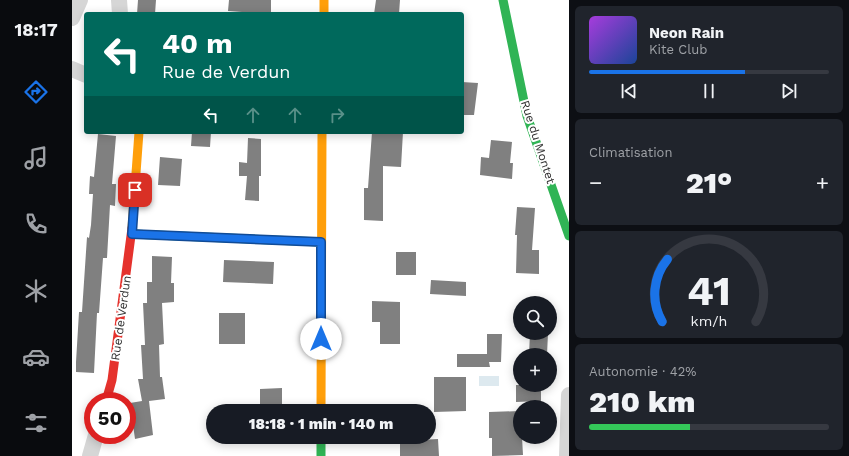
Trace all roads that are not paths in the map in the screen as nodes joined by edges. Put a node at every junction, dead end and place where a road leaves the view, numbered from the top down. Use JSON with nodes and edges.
{"nodes":[{"id":1,"x":80,"y":0,"type":"edge"},
{"id":2,"x":119,"y":0,"type":"edge"},
{"id":3,"x":324,"y":0,"type":"edge"},
{"id":4,"x":503,"y":0,"type":"edge"},
{"id":5,"x":120,"y":12,"type":"edge"},
{"id":6,"x":324,"y":12,"type":"edge"},
{"id":7,"x":72,"y":18,"type":"edge"},
{"id":8,"x":72,"y":69,"type":"edge"},
{"id":9,"x":84,"y":74,"type":"edge"},
{"id":10,"x":139,"y":134,"type":"edge"},
{"id":11,"x":322,"y":134,"type":"edge"},
{"id":12,"x":132,"y":234,"type":"junction"},
{"id":13,"x":569,"y":236,"type":"edge"},
{"id":14,"x":321,"y":242,"type":"junction"},
{"id":15,"x":109,"y":392,"type":"edge"},
{"id":16,"x":569,"y":395,"type":"edge"},
{"id":17,"x":321,"y":404,"type":"edge"},
{"id":18,"x":93,"y":444,"type":"edge"},
{"id":19,"x":321,"y":444,"type":"edge"},
{"id":20,"x":90,"y":456,"type":"edge"},
{"id":21,"x":321,"y":456,"type":"edge"},
{"id":22,"x":567,"y":456,"type":"edge"}],
"edges":[{"from":1,"to":7,"type":"street"},
{"from":2,"to":5,"type":"street"},
{"from":3,"to":6,"type":"street"},
{"from":4,"to":13,"type":"street","name":"Rue du Montet"},
{"from":8,"to":9,"type":"street"},
{"from":10,"to":12,"type":"street","name":"Rue de Verdun"},
{"from":11,"to":14,"type":"street"},
{"from":12,"to":14,"type":"street"},
{"from":12,"to":15,"type":"street","name":"Rue de Verdun"},
{"from":14,"to":17,"type":"street"},
{"from":16,"to":22,"type":"street"},
{"from":18,"to":20,"type":"street"},
{"from":19,"to":21,"type":"street"}]}
